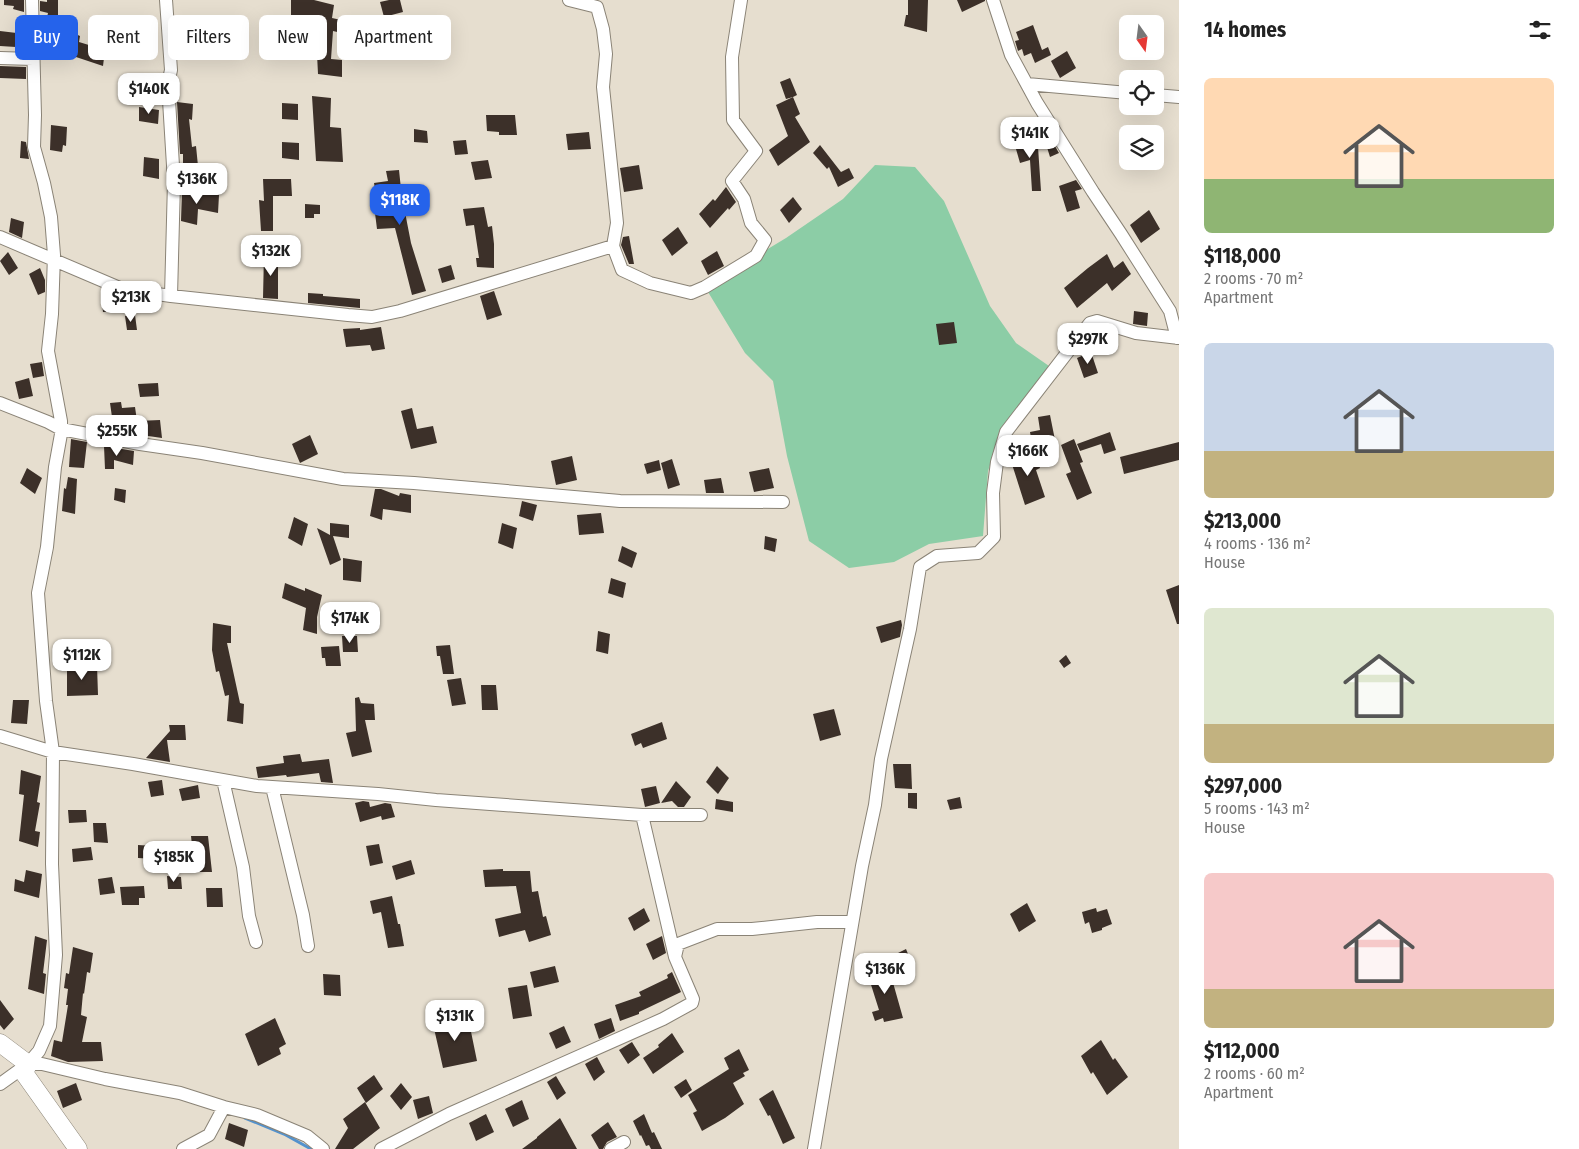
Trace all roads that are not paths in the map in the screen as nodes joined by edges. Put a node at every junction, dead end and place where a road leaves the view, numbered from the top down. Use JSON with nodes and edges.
{"nodes":[{"id":1,"x":32,"y":0,"type":"edge"},
{"id":2,"x":166,"y":0,"type":"edge"},
{"id":3,"x":569,"y":0,"type":"edge"},
{"id":4,"x":741,"y":0,"type":"edge"},
{"id":5,"x":993,"y":0,"type":"edge"},
{"id":6,"x":32,"y":15,"type":"edge"},
{"id":7,"x":0,"y":58,"type":"edge"},
{"id":8,"x":15,"y":58,"type":"edge"},
{"id":9,"x":33,"y":60,"type":"edge"},
{"id":10,"x":1027,"y":84,"type":"junction"},
{"id":11,"x":1119,"y":92,"type":"edge"},
{"id":12,"x":1164,"y":96,"type":"edge"},
{"id":13,"x":1179,"y":97,"type":"edge"},
{"id":14,"x":0,"y":237,"type":"edge"},
{"id":15,"x":614,"y":246,"type":"junction"},
{"id":16,"x":54,"y":260,"type":"junction"},
{"id":17,"x":171,"y":296,"type":"junction"},
{"id":18,"x":1178,"y":338,"type":"edge"},
{"id":19,"x":0,"y":403,"type":"edge"},
{"id":20,"x":61,"y":429,"type":"junction"},
{"id":21,"x":783,"y":502,"type":"dead end"},
{"id":22,"x":0,"y":736,"type":"edge"},
{"id":23,"x":53,"y":752,"type":"junction"},
{"id":24,"x":224,"y":780,"type":"junction"},
{"id":25,"x":272,"y":787,"type":"junction"},
{"id":26,"x":642,"y":815,"type":"junction"},
{"id":27,"x":701,"y":815,"type":"dead end"},
{"id":28,"x":852,"y":922,"type":"junction"},
{"id":29,"x":256,"y":942,"type":"dead end"},
{"id":30,"x":308,"y":946,"type":"dead end"},
{"id":31,"x":675,"y":956,"type":"junction"},
{"id":32,"x":0,"y":1043,"type":"edge"},
{"id":33,"x":28,"y":1064,"type":"junction"},
{"id":34,"x":0,"y":1084,"type":"edge"},
{"id":35,"x":224,"y":1107,"type":"junction"},
{"id":36,"x":624,"y":1142,"type":"dead end"},
{"id":37,"x":78,"y":1149,"type":"edge"},
{"id":38,"x":183,"y":1149,"type":"edge"},
{"id":39,"x":323,"y":1149,"type":"edge"},
{"id":40,"x":380,"y":1149,"type":"edge"},
{"id":41,"x":611,"y":1149,"type":"edge"},
{"id":42,"x":814,"y":1149,"type":"edge"}],
"edges":[{"from":1,"to":6,"type":"street"},
{"from":2,"to":17,"type":"street"},
{"from":3,"to":15,"type":"street"},
{"from":4,"to":15,"type":"street"},
{"from":5,"to":10,"type":"street"},
{"from":7,"to":8,"type":"street"},
{"from":9,"to":16,"type":"street"},
{"from":10,"to":11,"type":"street"},
{"from":10,"to":18,"type":"street"},
{"from":12,"to":13,"type":"street"},
{"from":14,"to":16,"type":"street"},
{"from":15,"to":17,"type":"street"},
{"from":16,"to":17,"type":"street"},
{"from":16,"to":20,"type":"street"},
{"from":18,"to":28,"type":"street"},
{"from":19,"to":20,"type":"street"},
{"from":20,"to":21,"type":"street"},
{"from":20,"to":23,"type":"street"},
{"from":22,"to":23,"type":"street"},
{"from":23,"to":24,"type":"street"},
{"from":23,"to":33,"type":"street"},
{"from":24,"to":25,"type":"street"},
{"from":24,"to":29,"type":"street"},
{"from":25,"to":26,"type":"street"},
{"from":25,"to":30,"type":"street"},
{"from":26,"to":27,"type":"street"},
{"from":26,"to":31,"type":"street"},
{"from":28,"to":31,"type":"street"},
{"from":28,"to":42,"type":"street"},
{"from":31,"to":40,"type":"street"},
{"from":32,"to":33,"type":"street"},
{"from":33,"to":34,"type":"street"},
{"from":33,"to":35,"type":"street"},
{"from":33,"to":37,"type":"street"},
{"from":35,"to":38,"type":"street"},
{"from":35,"to":39,"type":"street"},
{"from":36,"to":41,"type":"street"}]}
